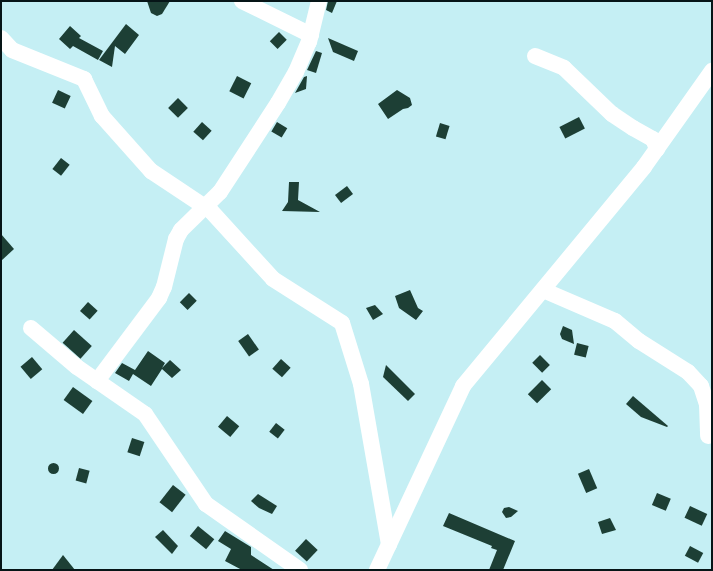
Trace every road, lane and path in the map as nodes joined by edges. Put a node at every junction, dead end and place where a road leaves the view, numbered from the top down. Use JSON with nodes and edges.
{"nodes":[{"id":1,"x":242,"y":1,"type":"edge"},
{"id":2,"x":319,"y":1,"type":"edge"},
{"id":3,"x":311,"y":35,"type":"junction"},
{"id":4,"x":1,"y":38,"type":"edge"},
{"id":5,"x":535,"y":56,"type":"dead end"},
{"id":6,"x":712,"y":71,"type":"edge"},
{"id":7,"x":656,"y":149,"type":"junction"},
{"id":8,"x":206,"y":207,"type":"junction"},
{"id":9,"x":543,"y":290,"type":"junction"},
{"id":10,"x":30,"y":328,"type":"dead end"},
{"id":11,"x":97,"y":381,"type":"junction"},
{"id":12,"x":708,"y":436,"type":"dead end"},
{"id":13,"x":389,"y":545,"type":"junction"},
{"id":14,"x":299,"y":570,"type":"edge"},
{"id":15,"x":378,"y":570,"type":"edge"}],
"edges":[{"from":1,"to":3,"type":"street"},
{"from":2,"to":3,"type":"street"},
{"from":3,"to":8,"type":"street"},
{"from":4,"to":8,"type":"street"},
{"from":5,"to":7,"type":"street"},
{"from":6,"to":7,"type":"street"},
{"from":7,"to":9,"type":"street"},
{"from":8,"to":11,"type":"street"},
{"from":8,"to":13,"type":"street"},
{"from":9,"to":12,"type":"street"},
{"from":9,"to":13,"type":"street"},
{"from":10,"to":11,"type":"street"},
{"from":11,"to":14,"type":"street"},
{"from":13,"to":15,"type":"street"}]}
